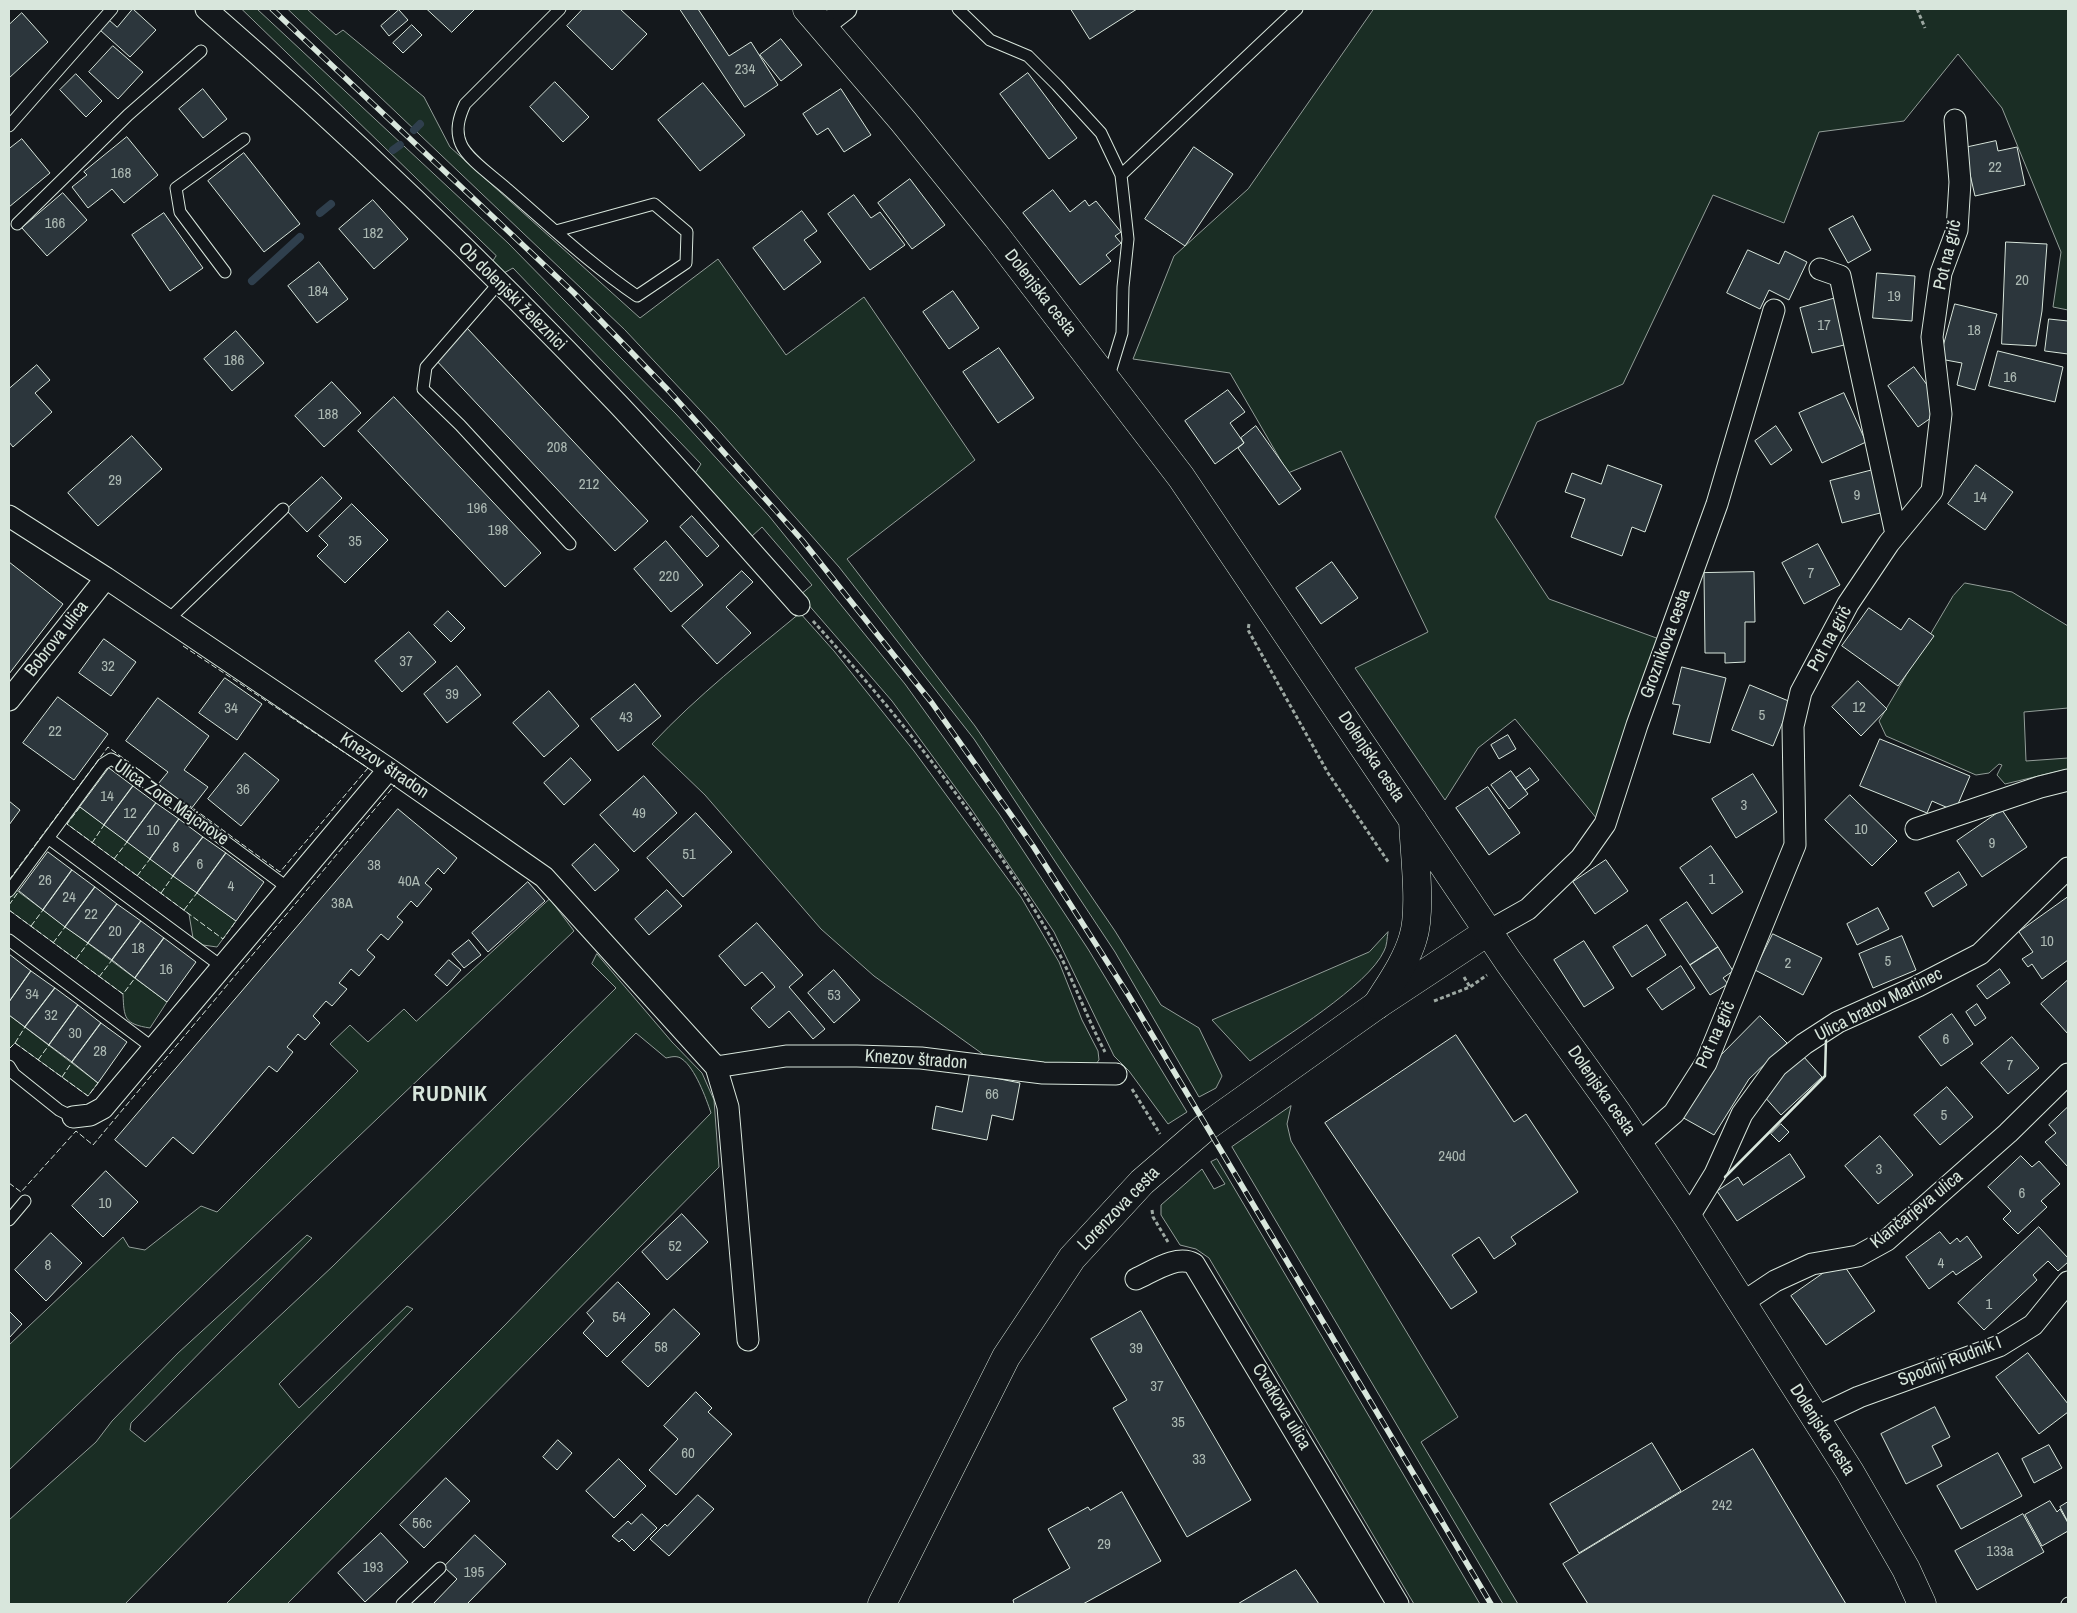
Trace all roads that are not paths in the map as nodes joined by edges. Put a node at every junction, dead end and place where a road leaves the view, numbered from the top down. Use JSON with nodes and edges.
{"nodes":[{"id":1,"x":112,"y":9,"type":"edge"},
{"id":2,"x":206,"y":9,"type":"edge"},
{"id":3,"x":560,"y":9,"type":"edge"},
{"id":4,"x":846,"y":9,"type":"edge"},
{"id":5,"x":958,"y":9,"type":"edge"},
{"id":6,"x":1297,"y":9,"type":"edge"},
{"id":7,"x":816,"y":17,"type":"edge"},
{"id":8,"x":201,"y":51,"type":"dead end"},
{"id":9,"x":1955,"y":120,"type":"dead end"},
{"id":10,"x":9,"y":126,"type":"edge"},
{"id":11,"x":244,"y":139,"type":"dead end"},
{"id":12,"x":1121,"y":175,"type":"junction"},
{"id":13,"x":17,"y":224,"type":"dead end"},
{"id":14,"x":556,"y":231,"type":"junction"},
{"id":15,"x":1820,"y":269,"type":"dead end"},
{"id":16,"x":225,"y":272,"type":"dead end"},
{"id":17,"x":498,"y":283,"type":"junction"},
{"id":18,"x":1774,"y":310,"type":"dead end"},
{"id":19,"x":1107,"y":380,"type":"junction"},
{"id":20,"x":283,"y":509,"type":"dead end"},
{"id":21,"x":9,"y":516,"type":"edge"},
{"id":22,"x":1896,"y":534,"type":"junction"},
{"id":23,"x":570,"y":544,"type":"dead end"},
{"id":24,"x":106,"y":578,"type":"junction"},
{"id":25,"x":799,"y":605,"type":"road end"},
{"id":26,"x":168,"y":620,"type":"junction"},
{"id":27,"x":9,"y":700,"type":"edge"},
{"id":28,"x":389,"y":769,"type":"junction"},
{"id":29,"x":2068,"y":780,"type":"edge"},
{"id":30,"x":1413,"y":820,"type":"junction"},
{"id":31,"x":1916,"y":829,"type":"dead end"},
{"id":32,"x":48,"y":838,"type":"junction"},
{"id":33,"x":2067,"y":868,"type":"edge"},
{"id":34,"x":288,"y":888,"type":"junction"},
{"id":35,"x":9,"y":891,"type":"edge"},
{"id":36,"x":1489,"y":931,"type":"junction"},
{"id":37,"x":9,"y":940,"type":"edge"},
{"id":38,"x":221,"y":966,"type":"junction"},
{"id":39,"x":1377,"y":1005,"type":"junction"},
{"id":40,"x":153,"y":1048,"type":"junction"},
{"id":41,"x":9,"y":1066,"type":"edge"},
{"id":42,"x":716,"y":1067,"type":"junction"},
{"id":43,"x":1116,"y":1074,"type":"road end"},
{"id":44,"x":2068,"y":1074,"type":"edge"},
{"id":45,"x":72,"y":1116,"type":"joint"},
{"id":46,"x":1638,"y":1144,"type":"junction"},
{"id":47,"x":25,"y":1201,"type":"dead end"},
{"id":48,"x":1688,"y":1218,"type":"junction"},
{"id":49,"x":9,"y":1220,"type":"edge"},
{"id":50,"x":1136,"y":1279,"type":"dead end"},
{"id":51,"x":2068,"y":1282,"type":"edge"},
{"id":52,"x":1742,"y":1303,"type":"junction"},
{"id":53,"x":748,"y":1340,"type":"dead end"},
{"id":54,"x":1815,"y":1418,"type":"junction"},
{"id":55,"x":440,"y":1568,"type":"dead end"},
{"id":56,"x":402,"y":1604,"type":"edge"},
{"id":57,"x":882,"y":1604,"type":"edge"},
{"id":58,"x":1398,"y":1604,"type":"edge"},
{"id":59,"x":1922,"y":1604,"type":"edge"}],
"edges":[{"from":1,"to":10,"type":"lane"},
{"from":2,"to":17,"type":"street","name":"Ob dolenjski železnici"},
{"from":3,"to":14,"type":"lane"},
{"from":4,"to":7,"type":"street"},
{"from":5,"to":12,"type":"lane"},
{"from":6,"to":12,"type":"lane"},
{"from":7,"to":19,"type":"main road","name":"Dolenjska cesta"},
{"from":8,"to":13,"type":"lane"},
{"from":9,"to":22,"type":"street","name":"Pot na grič"},
{"from":11,"to":16,"type":"lane"},
{"from":12,"to":19,"type":"lane"},
{"from":14,"to":14,"type":"lane"},
{"from":15,"to":22,"type":"street"},
{"from":17,"to":23,"type":"lane"},
{"from":17,"to":25,"type":"street","name":"Ob dolenjski železnici"},
{"from":18,"to":36,"type":"street","name":"Groznikova cesta"},
{"from":19,"to":30,"type":"main road","name":"Dolenjska cesta"},
{"from":20,"to":26,"type":"lane"},
{"from":21,"to":24,"type":"street","name":"Knezov štradon"},
{"from":22,"to":46,"type":"street","name":"Pot na grič"},
{"from":24,"to":26,"type":"street","name":"Knezov štradon"},
{"from":24,"to":27,"type":"street","name":"Bobrova ulica"},
{"from":26,"to":28,"type":"street","name":"Knezov štradon"},
{"from":28,"to":34,"type":"street"},
{"from":28,"to":42,"type":"street","name":"Knezov štradon"},
{"from":29,"to":31,"type":"street"},
{"from":30,"to":36,"type":"main road","name":"Dolenjska cesta"},
{"from":30,"to":39,"type":"main road"},
{"from":32,"to":34,"type":"lane","name":"Ulica Zore Majcnove"},
{"from":32,"to":35,"type":"lane","name":"Ulica Zore Majcnove"},
{"from":32,"to":38,"type":"lane"},
{"from":33,"to":48,"type":"street","name":"Ulica bratov Martinec"},
{"from":34,"to":38,"type":"street"},
{"from":36,"to":39,"type":"main road","name":"Lorenzova cesta"},
{"from":36,"to":46,"type":"main road","name":"Dolenjska cesta"},
{"from":37,"to":40,"type":"lane"},
{"from":38,"to":40,"type":"street"},
{"from":39,"to":57,"type":"main road","name":"Lorenzova cesta"},
{"from":40,"to":45,"type":"street"},
{"from":41,"to":45,"type":"lane"},
{"from":42,"to":43,"type":"street","name":"Knezov štradon"},
{"from":42,"to":53,"type":"street","name":"Knezov štradon"},
{"from":44,"to":52,"type":"street","name":"Klančarjeva ulica"},
{"from":46,"to":48,"type":"main road","name":"Dolenjska cesta"},
{"from":47,"to":49,"type":"lane"},
{"from":48,"to":52,"type":"main road","name":"Dolenjska cesta"},
{"from":50,"to":58,"type":"street","name":"Cvetkova ulica"},
{"from":51,"to":54,"type":"street","name":"Spodnji Rudnik I"},
{"from":52,"to":54,"type":"main road","name":"Dolenjska cesta"},
{"from":54,"to":59,"type":"main road","name":"Dolenjska cesta"},
{"from":55,"to":56,"type":"lane"}]}
